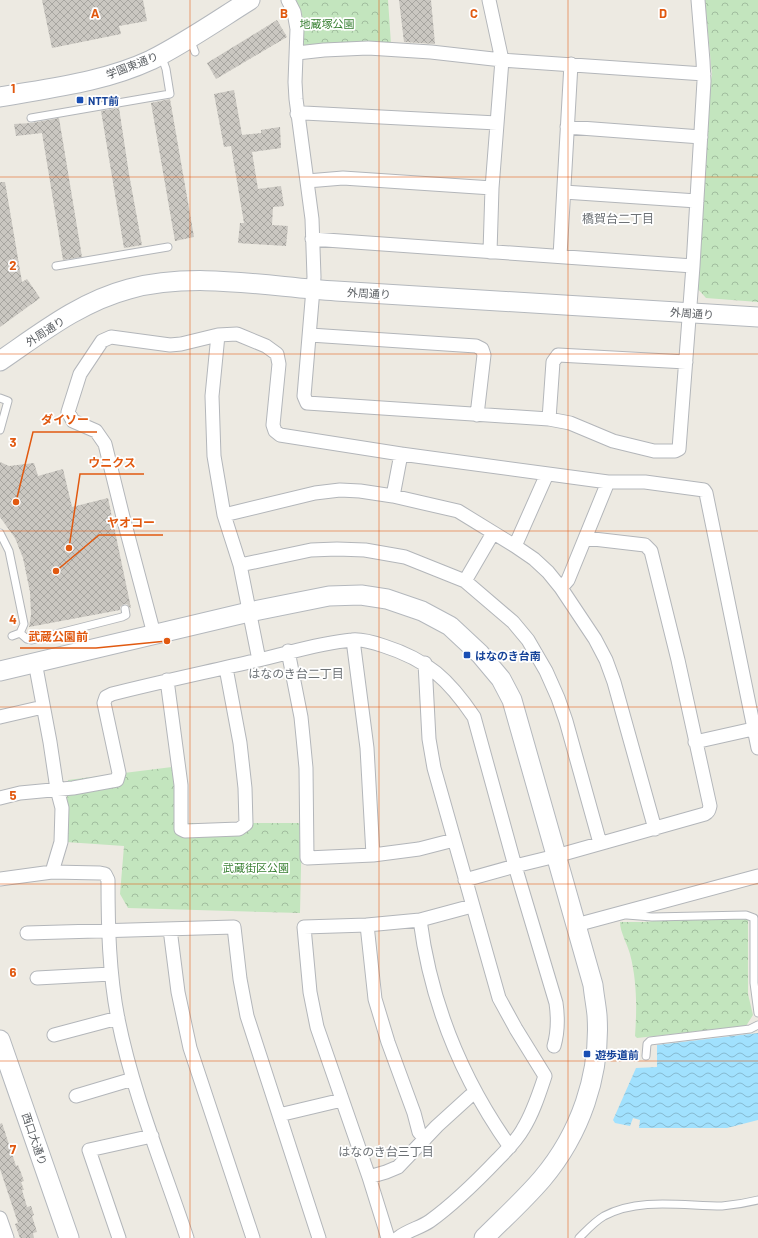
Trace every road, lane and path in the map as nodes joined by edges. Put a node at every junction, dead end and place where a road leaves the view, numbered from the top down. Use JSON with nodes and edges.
{"nodes":[{"id":1,"x":250,"y":0,"type":"edge"},
{"id":2,"x":288,"y":0,"type":"edge"},
{"id":3,"x":489,"y":0,"type":"edge"},
{"id":4,"x":698,"y":0,"type":"edge"},
{"id":5,"x":298,"y":53,"type":"junction"},
{"id":6,"x":161,"y":54,"type":"junction"},
{"id":7,"x":502,"y":60,"type":"junction"},
{"id":8,"x":571,"y":64,"type":"junction"},
{"id":9,"x":704,"y":74,"type":"junction"},
{"id":10,"x":0,"y":97,"type":"edge"},
{"id":11,"x":297,"y":114,"type":"junction"},
{"id":12,"x":31,"y":118,"type":"dead end"},
{"id":13,"x":497,"y":123,"type":"junction"},
{"id":14,"x":567,"y":127,"type":"junction"},
{"id":15,"x":701,"y":137,"type":"junction"},
{"id":16,"x":307,"y":181,"type":"junction"},
{"id":17,"x":492,"y":188,"type":"junction"},
{"id":18,"x":564,"y":192,"type":"junction"},
{"id":19,"x":696,"y":201,"type":"junction"},
{"id":20,"x":312,"y":239,"type":"junction"},
{"id":21,"x":168,"y":247,"type":"dead end"},
{"id":22,"x":490,"y":252,"type":"junction"},
{"id":23,"x":560,"y":256,"type":"junction"},
{"id":24,"x":56,"y":266,"type":"dead end"},
{"id":25,"x":693,"y":266,"type":"junction"},
{"id":26,"x":314,"y":290,"type":"junction"},
{"id":27,"x":690,"y":313,"type":"junction"},
{"id":28,"x":758,"y":317,"type":"edge"},
{"id":29,"x":218,"y":335,"type":"junction"},
{"id":30,"x":310,"y":335,"type":"junction"},
{"id":31,"x":0,"y":361,"type":"edge"},
{"id":32,"x":686,"y":362,"type":"junction"},
{"id":33,"x":0,"y":398,"type":"edge"},
{"id":34,"x":477,"y":415,"type":"junction"},
{"id":35,"x":549,"y":419,"type":"junction"},
{"id":36,"x":0,"y":430,"type":"edge"},
{"id":37,"x":401,"y":454,"type":"junction"},
{"id":38,"x":547,"y":474,"type":"junction"},
{"id":39,"x":608,"y":482,"type":"junction"},
{"id":40,"x":393,"y":496,"type":"junction"},
{"id":41,"x":224,"y":515,"type":"junction"},
{"id":42,"x":0,"y":533,"type":"edge"},
{"id":43,"x":493,"y":533,"type":"junction"},
{"id":44,"x":585,"y":538,"type":"junction"},
{"id":45,"x":515,"y":546,"type":"junction"},
{"id":46,"x":240,"y":565,"type":"junction"},
{"id":47,"x":465,"y":581,"type":"junction"},
{"id":48,"x":561,"y":588,"type":"junction"},
{"id":49,"x":125,"y":609,"type":"dead end"},
{"id":50,"x":249,"y":612,"type":"junction"},
{"id":51,"x":20,"y":633,"type":"junction"},
{"id":52,"x":154,"y":634,"type":"junction"},
{"id":53,"x":12,"y":636,"type":"dead end"},
{"id":54,"x":353,"y":640,"type":"junction"},
{"id":55,"x":288,"y":652,"type":"junction"},
{"id":56,"x":259,"y":660,"type":"junction"},
{"id":57,"x":35,"y":662,"type":"junction"},
{"id":58,"x":425,"y":663,"type":"junction"},
{"id":59,"x":226,"y":668,"type":"junction"},
{"id":60,"x":0,"y":671,"type":"edge"},
{"id":61,"x":167,"y":680,"type":"junction"},
{"id":62,"x":43,"y":707,"type":"junction"},
{"id":63,"x":0,"y":717,"type":"edge"},
{"id":64,"x":753,"y":729,"type":"junction"},
{"id":65,"x":695,"y":742,"type":"junction"},
{"id":66,"x":758,"y":748,"type":"edge"},
{"id":67,"x":57,"y":789,"type":"junction"},
{"id":68,"x":0,"y":798,"type":"edge"},
{"id":69,"x":655,"y":829,"type":"junction"},
{"id":70,"x":454,"y":840,"type":"junction"},
{"id":71,"x":600,"y":843,"type":"junction"},
{"id":72,"x":373,"y":855,"type":"junction"},
{"id":73,"x":556,"y":856,"type":"junction"},
{"id":74,"x":515,"y":866,"type":"junction"},
{"id":75,"x":52,"y":872,"type":"junction"},
{"id":76,"x":758,"y":876,"type":"edge"},
{"id":77,"x":0,"y":878,"type":"edge"},
{"id":78,"x":465,"y":880,"type":"junction"},
{"id":79,"x":472,"y":906,"type":"junction"},
{"id":80,"x":617,"y":914,"type":"junction"},
{"id":81,"x":420,"y":920,"type":"junction"},
{"id":82,"x":367,"y":925,"type":"junction"},
{"id":83,"x":576,"y":925,"type":"junction"},
{"id":84,"x":170,"y":929,"type":"junction"},
{"id":85,"x":108,"y":931,"type":"junction"},
{"id":86,"x":27,"y":933,"type":"dead end"},
{"id":87,"x":111,"y":974,"type":"junction"},
{"id":88,"x":37,"y":978,"type":"dead end"},
{"id":89,"x":758,"y":1013,"type":"edge"},
{"id":90,"x":118,"y":1018,"type":"junction"},
{"id":91,"x":758,"y":1025,"type":"edge"},
{"id":92,"x":54,"y":1035,"type":"dead end"},
{"id":93,"x":0,"y":1040,"type":"edge"},
{"id":94,"x":554,"y":1046,"type":"dead end"},
{"id":95,"x":646,"y":1056,"type":"dead end"},
{"id":96,"x":133,"y":1079,"type":"junction"},
{"id":97,"x":476,"y":1093,"type":"junction"},
{"id":98,"x":76,"y":1096,"type":"dead end"},
{"id":99,"x":342,"y":1100,"type":"junction"},
{"id":100,"x":279,"y":1115,"type":"junction"},
{"id":101,"x":152,"y":1136,"type":"junction"},
{"id":102,"x":425,"y":1139,"type":"junction"},
{"id":103,"x":510,"y":1147,"type":"junction"},
{"id":104,"x":369,"y":1177,"type":"junction"},
{"id":105,"x":758,"y":1200,"type":"edge"},
{"id":106,"x":0,"y":1218,"type":"edge"},
{"id":107,"x":7,"y":1238,"type":"edge"},
{"id":108,"x":70,"y":1238,"type":"edge"},
{"id":109,"x":119,"y":1238,"type":"edge"},
{"id":110,"x":187,"y":1238,"type":"edge"},
{"id":111,"x":253,"y":1238,"type":"edge"},
{"id":112,"x":319,"y":1238,"type":"edge"},
{"id":113,"x":388,"y":1238,"type":"edge"},
{"id":114,"x":398,"y":1238,"type":"edge"},
{"id":115,"x":484,"y":1238,"type":"edge"},
{"id":116,"x":579,"y":1238,"type":"edge"}],
"edges":[{"from":1,"to":6,"type":"street","name":"学園東通り"},
{"from":2,"to":5,"type":"street"},
{"from":3,"to":7,"type":"street"},
{"from":4,"to":9,"type":"street"},
{"from":5,"to":7,"type":"street"},
{"from":5,"to":11,"type":"street"},
{"from":6,"to":10,"type":"street","name":"学園東通り"},
{"from":6,"to":12,"type":"lane"},
{"from":7,"to":8,"type":"street"},
{"from":7,"to":13,"type":"street"},
{"from":8,"to":9,"type":"street"},
{"from":8,"to":14,"type":"street"},
{"from":9,"to":15,"type":"street"},
{"from":11,"to":13,"type":"street"},
{"from":11,"to":16,"type":"street"},
{"from":13,"to":17,"type":"street"},
{"from":14,"to":15,"type":"street"},
{"from":14,"to":18,"type":"street"},
{"from":15,"to":19,"type":"street"},
{"from":16,"to":17,"type":"street"},
{"from":16,"to":20,"type":"street"},
{"from":17,"to":22,"type":"street"},
{"from":18,"to":19,"type":"street"},
{"from":18,"to":23,"type":"street"},
{"from":19,"to":25,"type":"street"},
{"from":20,"to":22,"type":"street"},
{"from":20,"to":26,"type":"street"},
{"from":21,"to":24,"type":"lane"},
{"from":22,"to":23,"type":"street"},
{"from":23,"to":25,"type":"street"},
{"from":25,"to":27,"type":"street"},
{"from":26,"to":27,"type":"street","name":"外周通り"},
{"from":26,"to":30,"type":"street"},
{"from":26,"to":31,"type":"street","name":"外周通り"},
{"from":27,"to":28,"type":"street","name":"外周通り"},
{"from":27,"to":32,"type":"street"},
{"from":29,"to":37,"type":"street"},
{"from":29,"to":41,"type":"street"},
{"from":29,"to":52,"type":"street"},
{"from":30,"to":34,"type":"street"},
{"from":30,"to":34,"type":"street"},
{"from":32,"to":35,"type":"street"},
{"from":32,"to":35,"type":"street"},
{"from":33,"to":36,"type":"lane"},
{"from":34,"to":35,"type":"street"},
{"from":37,"to":38,"type":"street"},
{"from":37,"to":40,"type":"street"},
{"from":38,"to":39,"type":"street"},
{"from":38,"to":45,"type":"street"},
{"from":39,"to":44,"type":"street"},
{"from":39,"to":64,"type":"street"},
{"from":40,"to":41,"type":"street"},
{"from":40,"to":43,"type":"street"},
{"from":41,"to":46,"type":"street"},
{"from":42,"to":51,"type":"lane"},
{"from":43,"to":45,"type":"street"},
{"from":43,"to":47,"type":"street"},
{"from":44,"to":48,"type":"street"},
{"from":44,"to":65,"type":"street"},
{"from":45,"to":48,"type":"street"},
{"from":46,"to":47,"type":"street"},
{"from":46,"to":50,"type":"street"},
{"from":47,"to":71,"type":"street"},
{"from":48,"to":69,"type":"street"},
{"from":49,"to":51,"type":"lane"},
{"from":50,"to":52,"type":"street"},
{"from":50,"to":56,"type":"street"},
{"from":50,"to":73,"type":"street"},
{"from":51,"to":53,"type":"lane"},
{"from":52,"to":57,"type":"street"},
{"from":54,"to":55,"type":"street"},
{"from":54,"to":58,"type":"street"},
{"from":54,"to":72,"type":"street"},
{"from":55,"to":56,"type":"street"},
{"from":55,"to":72,"type":"street"},
{"from":56,"to":59,"type":"street"},
{"from":57,"to":60,"type":"street"},
{"from":57,"to":62,"type":"street"},
{"from":58,"to":70,"type":"street"},
{"from":58,"to":74,"type":"street"},
{"from":59,"to":61,"type":"street"},
{"from":59,"to":61,"type":"street"},
{"from":61,"to":67,"type":"street"},
{"from":62,"to":63,"type":"street"},
{"from":62,"to":67,"type":"street"},
{"from":64,"to":65,"type":"street"},
{"from":64,"to":66,"type":"street"},
{"from":65,"to":69,"type":"street"},
{"from":67,"to":68,"type":"street"},
{"from":67,"to":75,"type":"street"},
{"from":69,"to":71,"type":"street"},
{"from":70,"to":72,"type":"street"},
{"from":70,"to":78,"type":"street"},
{"from":71,"to":73,"type":"street"},
{"from":73,"to":74,"type":"street"},
{"from":73,"to":83,"type":"street"},
{"from":74,"to":78,"type":"street"},
{"from":74,"to":94,"type":"street"},
{"from":75,"to":77,"type":"street"},
{"from":75,"to":85,"type":"street"},
{"from":76,"to":80,"type":"street"},
{"from":78,"to":79,"type":"street"},
{"from":79,"to":81,"type":"street"},
{"from":79,"to":103,"type":"street"},
{"from":80,"to":83,"type":"street"},
{"from":80,"to":89,"type":"lane"},
{"from":81,"to":82,"type":"street"},
{"from":81,"to":97,"type":"street"},
{"from":82,"to":99,"type":"street"},
{"from":82,"to":102,"type":"street"},
{"from":83,"to":115,"type":"street"},
{"from":84,"to":85,"type":"street"},
{"from":84,"to":100,"type":"street"},
{"from":84,"to":111,"type":"street"},
{"from":85,"to":86,"type":"street"},
{"from":85,"to":87,"type":"street"},
{"from":87,"to":88,"type":"street"},
{"from":87,"to":90,"type":"street"},
{"from":90,"to":92,"type":"street"},
{"from":90,"to":96,"type":"street"},
{"from":91,"to":95,"type":"lane"},
{"from":93,"to":108,"type":"street","name":"西口大通り"},
{"from":96,"to":98,"type":"street"},
{"from":96,"to":101,"type":"street"},
{"from":97,"to":102,"type":"street"},
{"from":97,"to":103,"type":"street"},
{"from":99,"to":100,"type":"street"},
{"from":99,"to":104,"type":"street"},
{"from":100,"to":112,"type":"street"},
{"from":101,"to":109,"type":"street"},
{"from":101,"to":110,"type":"street"},
{"from":102,"to":104,"type":"street"},
{"from":103,"to":114,"type":"street"},
{"from":104,"to":113,"type":"street"},
{"from":105,"to":116,"type":"lane"},
{"from":106,"to":107,"type":"street"}]}
